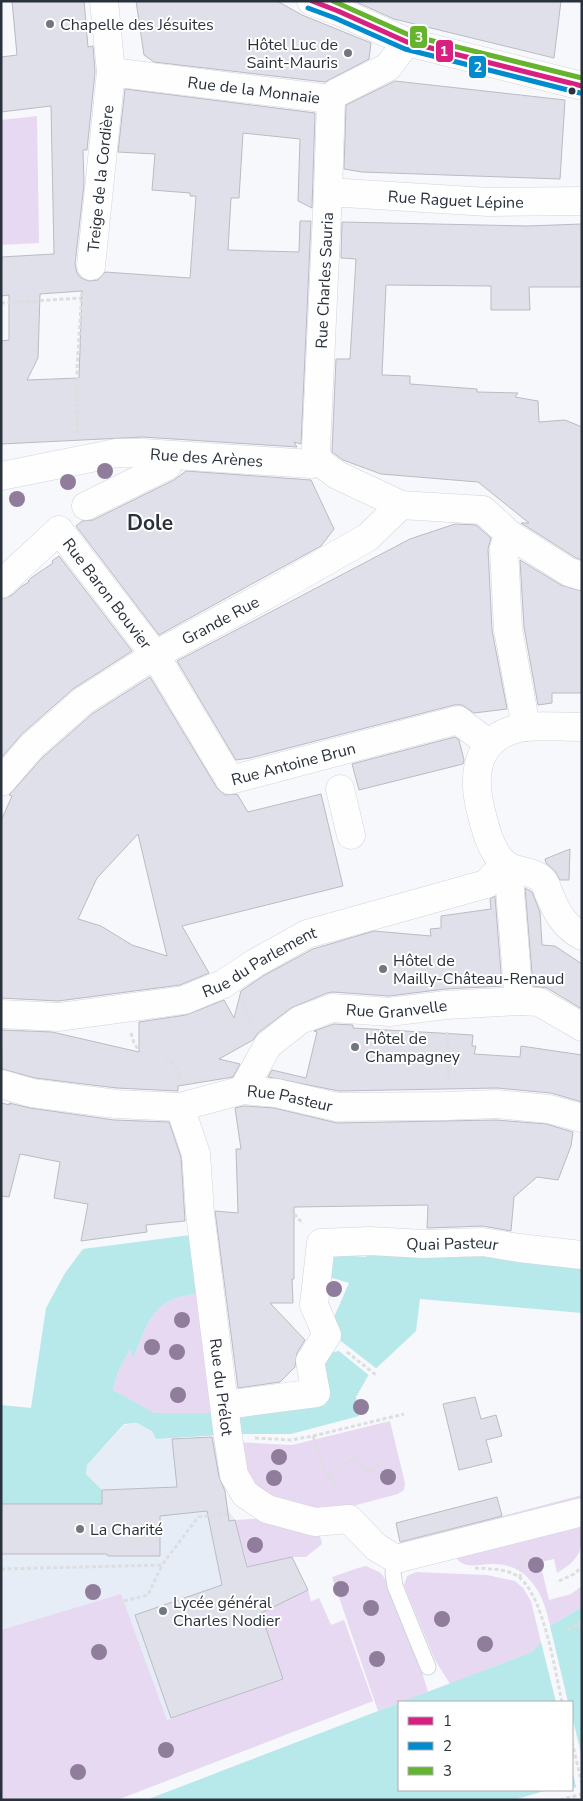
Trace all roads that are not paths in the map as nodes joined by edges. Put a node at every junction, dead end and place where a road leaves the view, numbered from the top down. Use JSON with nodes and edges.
{"nodes":[{"id":1,"x":104,"y":1,"type":"edge"},
{"id":2,"x":311,"y":1,"type":"edge"},
{"id":3,"x":407,"y":42,"type":"junction"},
{"id":4,"x":111,"y":72,"type":"junction"},
{"id":5,"x":582,"y":86,"type":"edge"},
{"id":6,"x":331,"y":99,"type":"junction"},
{"id":7,"x":328,"y":192,"type":"junction"},
{"id":8,"x":582,"y":201,"type":"edge"},
{"id":9,"x":91,"y":266,"type":"road end"},
{"id":10,"x":318,"y":461,"type":"junction"},
{"id":11,"x":168,"y":466,"type":"dead end"},
{"id":12,"x":1,"y":476,"type":"edge"},
{"id":13,"x":401,"y":505,"type":"junction"},
{"id":14,"x":86,"y":506,"type":"dead end"},
{"id":15,"x":509,"y":534,"type":"junction"},
{"id":16,"x":582,"y":576,"type":"edge"},
{"id":17,"x":1,"y":584,"type":"edge"},
{"id":18,"x":155,"y":655,"type":"junction"},
{"id":19,"x":526,"y":727,"type":"junction"},
{"id":20,"x":582,"y":727,"type":"edge"},
{"id":21,"x":489,"y":744,"type":"junction"},
{"id":22,"x":1,"y":782,"type":"edge"},
{"id":23,"x":340,"y":790,"type":"dead end"},
{"id":24,"x":351,"y":835,"type":"dead end"},
{"id":25,"x":505,"y":864,"type":"junction"},
{"id":26,"x":582,"y":936,"type":"edge"},
{"id":27,"x":518,"y":1001,"type":"junction"},
{"id":28,"x":1,"y":1014,"type":"edge"},
{"id":29,"x":582,"y":1027,"type":"edge"},
{"id":30,"x":1,"y":1084,"type":"edge"},
{"id":31,"x":243,"y":1090,"type":"junction"},
{"id":32,"x":180,"y":1107,"type":"junction"},
{"id":33,"x":582,"y":1118,"type":"edge"},
{"id":34,"x":582,"y":1255,"type":"edge"},
{"id":35,"x":233,"y":1404,"type":"dead end"},
{"id":36,"x":582,"y":1512,"type":"edge"},
{"id":37,"x":396,"y":1559,"type":"junction"},
{"id":38,"x":428,"y":1667,"type":"dead end"}],
"edges":[{"from":1,"to":4,"type":"street","name":"Treige de la Cordière"},
{"from":2,"to":3,"type":"street"},
{"from":3,"to":5,"type":"street"},
{"from":3,"to":6,"type":"street","name":"Rue de la Monnaie"},
{"from":4,"to":6,"type":"street","name":"Rue de la Monnaie"},
{"from":4,"to":9,"type":"street","name":"Treige de la Cordière"},
{"from":6,"to":7,"type":"street","name":"Rue Charles Sauria"},
{"from":7,"to":8,"type":"street","name":"Rue Raguet Lépine"},
{"from":7,"to":10,"type":"street","name":"Rue Charles Sauria"},
{"from":10,"to":12,"type":"street","name":"Rue des Arènes"},
{"from":10,"to":13,"type":"street"},
{"from":11,"to":14,"type":"street"},
{"from":13,"to":15,"type":"street"},
{"from":13,"to":18,"type":"street","name":"Grande Rue"},
{"from":15,"to":16,"type":"street"},
{"from":15,"to":19,"type":"street"},
{"from":17,"to":18,"type":"street","name":"Rue Baron Bouvier"},
{"from":18,"to":21,"type":"street","name":"Rue Antoine Brun"},
{"from":18,"to":22,"type":"street","name":"Grande Rue"},
{"from":19,"to":20,"type":"street"},
{"from":19,"to":21,"type":"street"},
{"from":21,"to":25,"type":"street"},
{"from":23,"to":24,"type":"street"},
{"from":25,"to":26,"type":"street"},
{"from":25,"to":27,"type":"street"},
{"from":25,"to":28,"type":"street","name":"Rue du Parlement"},
{"from":27,"to":29,"type":"street","name":"Rue Granvelle"},
{"from":27,"to":31,"type":"street","name":"Rue Granvelle"},
{"from":30,"to":32,"type":"street","name":"Rue Pasteur"},
{"from":31,"to":32,"type":"street","name":"Rue Pasteur"},
{"from":31,"to":33,"type":"street","name":"Rue Pasteur"},
{"from":32,"to":37,"type":"street","name":"Rue du Prélot"},
{"from":34,"to":35,"type":"street","name":"Quai Pasteur"},
{"from":36,"to":37,"type":"street"},
{"from":37,"to":38,"type":"lane"}]}
